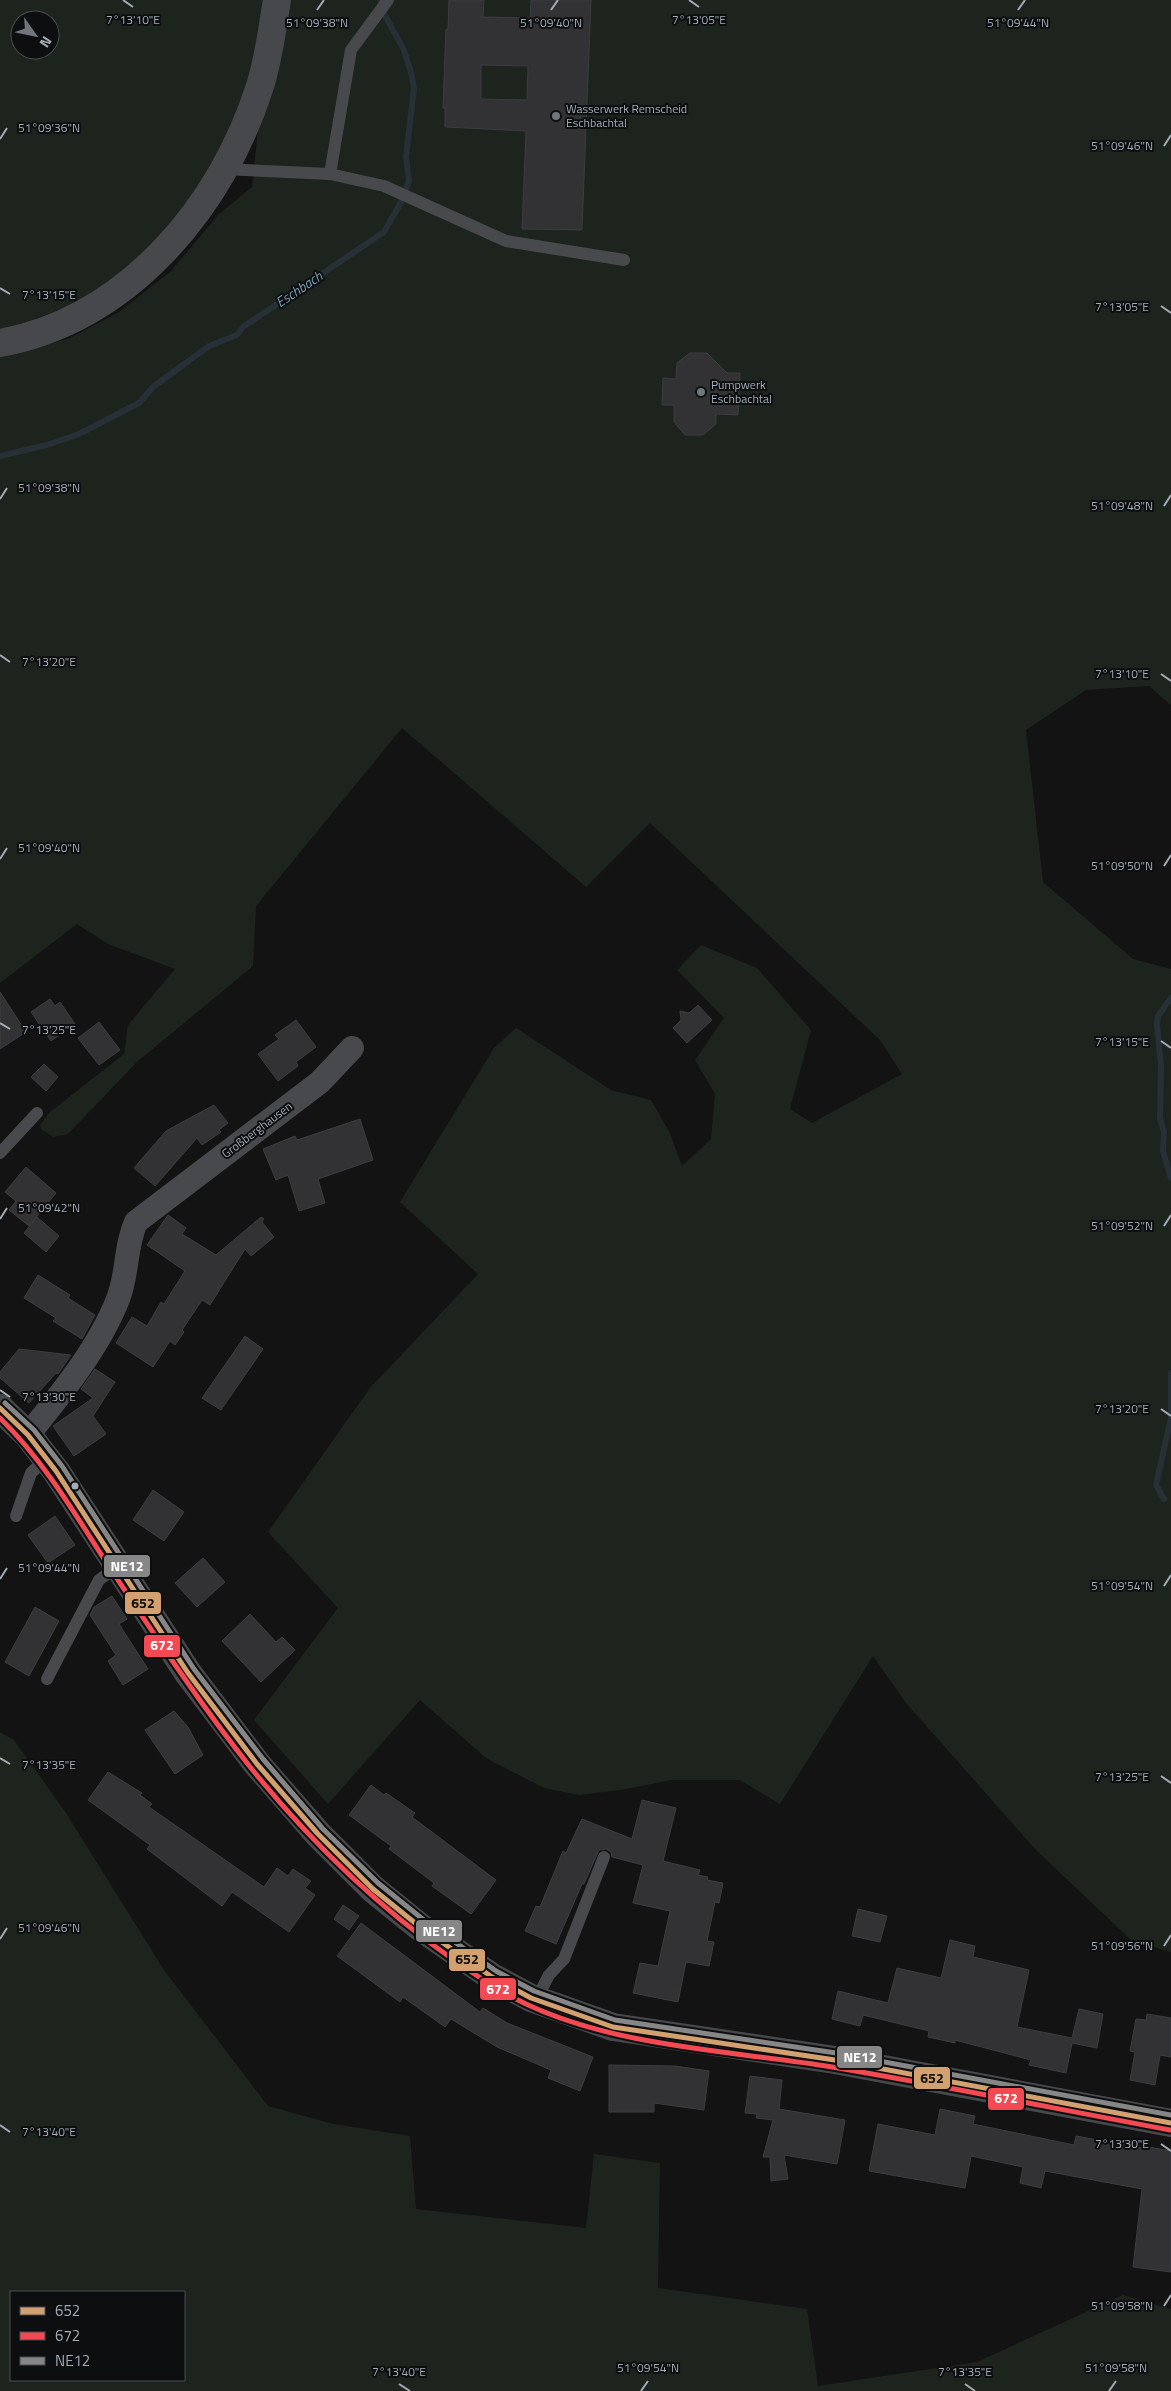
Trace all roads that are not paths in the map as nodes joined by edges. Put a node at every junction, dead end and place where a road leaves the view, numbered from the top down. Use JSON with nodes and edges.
{"nodes":[{"id":1,"x":277,"y":0,"type":"edge"},
{"id":2,"x":387,"y":1,"type":"edge"},
{"id":3,"x":224,"y":168,"type":"junction"},
{"id":4,"x":330,"y":174,"type":"junction"},
{"id":5,"x":624,"y":260,"type":"dead end"},
{"id":6,"x":0,"y":343,"type":"edge"},
{"id":7,"x":352,"y":1048,"type":"dead end"},
{"id":8,"x":37,"y":1113,"type":"dead end"},
{"id":9,"x":0,"y":1153,"type":"edge"},
{"id":10,"x":0,"y":1408,"type":"edge"},
{"id":11,"x":28,"y":1435,"type":"junction"},
{"id":12,"x":46,"y":1459,"type":"junction"},
{"id":13,"x":16,"y":1516,"type":"dead end"},
{"id":14,"x":118,"y":1566,"type":"junction"},
{"id":15,"x":47,"y":1679,"type":"dead end"},
{"id":16,"x":604,"y":1857,"type":"dead end"},
{"id":17,"x":536,"y":2000,"type":"junction"},
{"id":18,"x":1171,"y":2123,"type":"edge"}],
"edges":[{"from":1,"to":3,"type":"main road"},
{"from":2,"to":4,"type":"lane"},
{"from":3,"to":4,"type":"lane"},
{"from":3,"to":6,"type":"main road"},
{"from":4,"to":5,"type":"lane"},
{"from":7,"to":11,"type":"street","name":"Großberghausen"},
{"from":8,"to":9,"type":"lane"},
{"from":10,"to":11,"type":"main road"},
{"from":11,"to":12,"type":"main road"},
{"from":12,"to":13,"type":"lane"},
{"from":12,"to":14,"type":"main road"},
{"from":14,"to":15,"type":"lane"},
{"from":14,"to":17,"type":"main road"},
{"from":16,"to":17,"type":"lane"},
{"from":17,"to":18,"type":"main road"}]}
